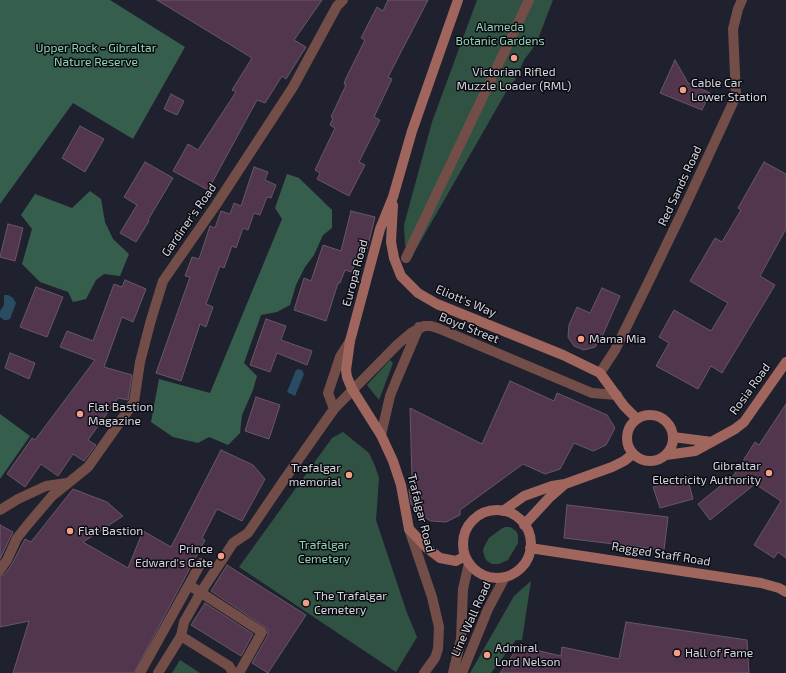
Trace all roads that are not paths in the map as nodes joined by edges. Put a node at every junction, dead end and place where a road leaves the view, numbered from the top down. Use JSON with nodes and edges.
{"nodes":[{"id":1,"x":343,"y":0,"type":"edge"},
{"id":2,"x":458,"y":0,"type":"edge"},
{"id":3,"x":530,"y":0,"type":"edge"},
{"id":4,"x":742,"y":0,"type":"edge"},
{"id":5,"x":393,"y":197,"type":"junction"},
{"id":6,"x":406,"y":258,"type":"dead end"},
{"id":7,"x":419,"y":327,"type":"junction"},
{"id":8,"x":350,"y":341,"type":"junction"},
{"id":9,"x":786,"y":362,"type":"edge"},
{"id":10,"x":600,"y":373,"type":"junction"},
{"id":11,"x":352,"y":389,"type":"junction"},
{"id":12,"x":617,"y":396,"type":"junction"},
{"id":13,"x":334,"y":409,"type":"junction"},
{"id":14,"x":637,"y":419,"type":"junction"},
{"id":15,"x":381,"y":436,"type":"junction"},
{"id":16,"x":673,"y":437,"type":"junction"},
{"id":17,"x":712,"y":442,"type":"junction"},
{"id":18,"x":633,"y":454,"type":"junction"},
{"id":19,"x":666,"y":455,"type":"junction"},
{"id":20,"x":67,"y":483,"type":"junction"},
{"id":21,"x":565,"y":484,"type":"junction"},
{"id":22,"x":0,"y":510,"type":"edge"},
{"id":23,"x":503,"y":510,"type":"junction"},
{"id":24,"x":524,"y":525,"type":"junction"},
{"id":25,"x":410,"y":529,"type":"junction"},
{"id":26,"x":530,"y":548,"type":"junction"},
{"id":27,"x":467,"y":559,"type":"junction"},
{"id":28,"x":201,"y":563,"type":"dead end"},
{"id":29,"x":0,"y":570,"type":"edge"},
{"id":30,"x":505,"y":577,"type":"junction"},
{"id":31,"x":189,"y":585,"type":"junction"},
{"id":32,"x":201,"y":592,"type":"junction"},
{"id":33,"x":786,"y":592,"type":"edge"},
{"id":34,"x":181,"y":636,"type":"junction"},
{"id":35,"x":140,"y":673,"type":"edge"},
{"id":36,"x":158,"y":673,"type":"edge"},
{"id":37,"x":233,"y":673,"type":"edge"},
{"id":38,"x":239,"y":673,"type":"edge"},
{"id":39,"x":424,"y":673,"type":"edge"},
{"id":40,"x":453,"y":673,"type":"edge"},
{"id":41,"x":462,"y":673,"type":"edge"}],
"edges":[{"from":1,"to":20,"type":"street","name":"Gardiner's Road"},
{"from":2,"to":5,"type":"main road","name":"Europa Road"},
{"from":3,"to":6,"type":"street"},
{"from":4,"to":10,"type":"street","name":"Red Sands Road"},
{"from":5,"to":8,"type":"main road","name":"Europa Road"},
{"from":5,"to":10,"type":"main road","name":"Eliott's Way"},
{"from":7,"to":11,"type":"street"},
{"from":7,"to":12,"type":"street","name":"Boyd Street"},
{"from":7,"to":15,"type":"street"},
{"from":8,"to":11,"type":"main road","name":"Trafalgar Road"},
{"from":8,"to":13,"type":"street","name":"Europa Road"},
{"from":9,"to":17,"type":"main road","name":"Rosia Road"},
{"from":10,"to":12,"type":"main road"},
{"from":11,"to":13,"type":"street"},
{"from":11,"to":15,"type":"main road","name":"Trafalgar Road"},
{"from":12,"to":14,"type":"main road"},
{"from":13,"to":32,"type":"street"},
{"from":14,"to":16,"type":"main road"},
{"from":14,"to":18,"type":"main road"},
{"from":15,"to":25,"type":"main road","name":"Trafalgar Road"},
{"from":16,"to":17,"type":"main road"},
{"from":16,"to":19,"type":"main road"},
{"from":17,"to":19,"type":"main road","name":"Rosia Road"},
{"from":18,"to":19,"type":"main road","name":"Rosia Road"},
{"from":18,"to":21,"type":"main road"},
{"from":20,"to":22,"type":"street"},
{"from":20,"to":29,"type":"street","name":"Gardiner's Road"},
{"from":21,"to":23,"type":"main road"},
{"from":21,"to":24,"type":"main road"},
{"from":23,"to":24,"type":"main road"},
{"from":23,"to":27,"type":"main road"},
{"from":24,"to":26,"type":"main road"},
{"from":25,"to":27,"type":"main road"},
{"from":25,"to":39,"type":"street","name":"Trafalgar Road"},
{"from":26,"to":30,"type":"main road"},
{"from":26,"to":33,"type":"main road","name":"Ragged Staff Road"},
{"from":27,"to":30,"type":"main road"},
{"from":27,"to":40,"type":"street"},
{"from":28,"to":31,"type":"street"},
{"from":30,"to":41,"type":"street","name":"Line Wall Road"},
{"from":31,"to":32,"type":"street"},
{"from":31,"to":35,"type":"street"},
{"from":32,"to":34,"type":"street"},
{"from":32,"to":38,"type":"street"},
{"from":34,"to":36,"type":"street"},
{"from":34,"to":37,"type":"street"}]}
